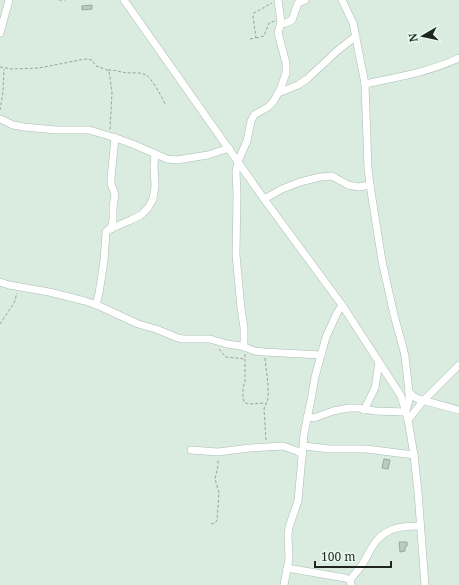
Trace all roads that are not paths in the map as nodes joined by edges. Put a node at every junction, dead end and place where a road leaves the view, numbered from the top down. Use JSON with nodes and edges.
{"nodes":[{"id":1,"x":9,"y":0,"type":"edge"},
{"id":2,"x":124,"y":0,"type":"edge"},
{"id":3,"x":305,"y":0,"type":"edge"},
{"id":4,"x":342,"y":0,"type":"edge"},
{"id":5,"x":275,"y":1,"type":"edge"},
{"id":6,"x":131,"y":3,"type":"edge"},
{"id":7,"x":281,"y":22,"type":"junction"},
{"id":8,"x":0,"y":33,"type":"edge"},
{"id":9,"x":356,"y":36,"type":"junction"},
{"id":10,"x":459,"y":58,"type":"edge"},
{"id":11,"x":366,"y":84,"type":"junction"},
{"id":12,"x":278,"y":93,"type":"junction"},
{"id":13,"x":0,"y":118,"type":"edge"},
{"id":14,"x":113,"y":137,"type":"junction"},
{"id":15,"x":228,"y":148,"type":"junction"},
{"id":16,"x":155,"y":154,"type":"junction"},
{"id":17,"x":238,"y":161,"type":"junction"},
{"id":18,"x":370,"y":185,"type":"junction"},
{"id":19,"x":264,"y":199,"type":"junction"},
{"id":20,"x":111,"y":229,"type":"junction"},
{"id":21,"x":0,"y":282,"type":"edge"},
{"id":22,"x":96,"y":304,"type":"junction"},
{"id":23,"x":342,"y":305,"type":"junction"},
{"id":24,"x":245,"y":347,"type":"junction"},
{"id":25,"x":321,"y":355,"type":"junction"},
{"id":26,"x":379,"y":362,"type":"junction"},
{"id":27,"x":459,"y":365,"type":"edge"},
{"id":28,"x":409,"y":392,"type":"junction"},
{"id":29,"x":423,"y":401,"type":"junction"},
{"id":30,"x":364,"y":410,"type":"junction"},
{"id":31,"x":459,"y":410,"type":"edge"},
{"id":32,"x":407,"y":414,"type":"junction"},
{"id":33,"x":308,"y":417,"type":"junction"},
{"id":34,"x":304,"y":446,"type":"junction"},
{"id":35,"x":191,"y":450,"type":"dead end"},
{"id":36,"x":303,"y":454,"type":"junction"},
{"id":37,"x":414,"y":455,"type":"junction"},
{"id":38,"x":420,"y":526,"type":"junction"},
{"id":39,"x":287,"y":568,"type":"junction"},
{"id":40,"x":351,"y":582,"type":"edge"},
{"id":41,"x":284,"y":585,"type":"edge"},
{"id":42,"x":424,"y":585,"type":"edge"}],
"edges":[{"from":1,"to":8,"type":"street"},
{"from":2,"to":6,"type":"street"},
{"from":3,"to":7,"type":"street"},
{"from":4,"to":9,"type":"street"},
{"from":5,"to":7,"type":"street"},
{"from":6,"to":15,"type":"street"},
{"from":7,"to":12,"type":"street"},
{"from":9,"to":11,"type":"street"},
{"from":9,"to":12,"type":"street"},
{"from":10,"to":11,"type":"street"},
{"from":11,"to":18,"type":"street"},
{"from":12,"to":17,"type":"street"},
{"from":13,"to":14,"type":"street"},
{"from":14,"to":16,"type":"street"},
{"from":14,"to":20,"type":"street"},
{"from":15,"to":16,"type":"street"},
{"from":15,"to":17,"type":"street"},
{"from":16,"to":20,"type":"street"},
{"from":17,"to":19,"type":"street"},
{"from":17,"to":24,"type":"street"},
{"from":18,"to":19,"type":"street"},
{"from":18,"to":28,"type":"street"},
{"from":19,"to":23,"type":"street"},
{"from":20,"to":22,"type":"street"},
{"from":21,"to":22,"type":"street"},
{"from":22,"to":24,"type":"street"},
{"from":23,"to":25,"type":"street"},
{"from":23,"to":26,"type":"street"},
{"from":24,"to":25,"type":"street"},
{"from":25,"to":33,"type":"street"},
{"from":26,"to":30,"type":"street"},
{"from":26,"to":32,"type":"street"},
{"from":27,"to":29,"type":"street"},
{"from":28,"to":29,"type":"street"},
{"from":28,"to":32,"type":"street"},
{"from":29,"to":31,"type":"street"},
{"from":29,"to":32,"type":"street"},
{"from":30,"to":32,"type":"street"},
{"from":30,"to":33,"type":"street"},
{"from":32,"to":37,"type":"street"},
{"from":33,"to":34,"type":"street"},
{"from":34,"to":36,"type":"street"},
{"from":34,"to":37,"type":"street"},
{"from":35,"to":36,"type":"street"},
{"from":36,"to":39,"type":"street"},
{"from":37,"to":38,"type":"street"},
{"from":38,"to":40,"type":"street"},
{"from":38,"to":42,"type":"street"},
{"from":39,"to":40,"type":"street"},
{"from":39,"to":41,"type":"street"}]}
